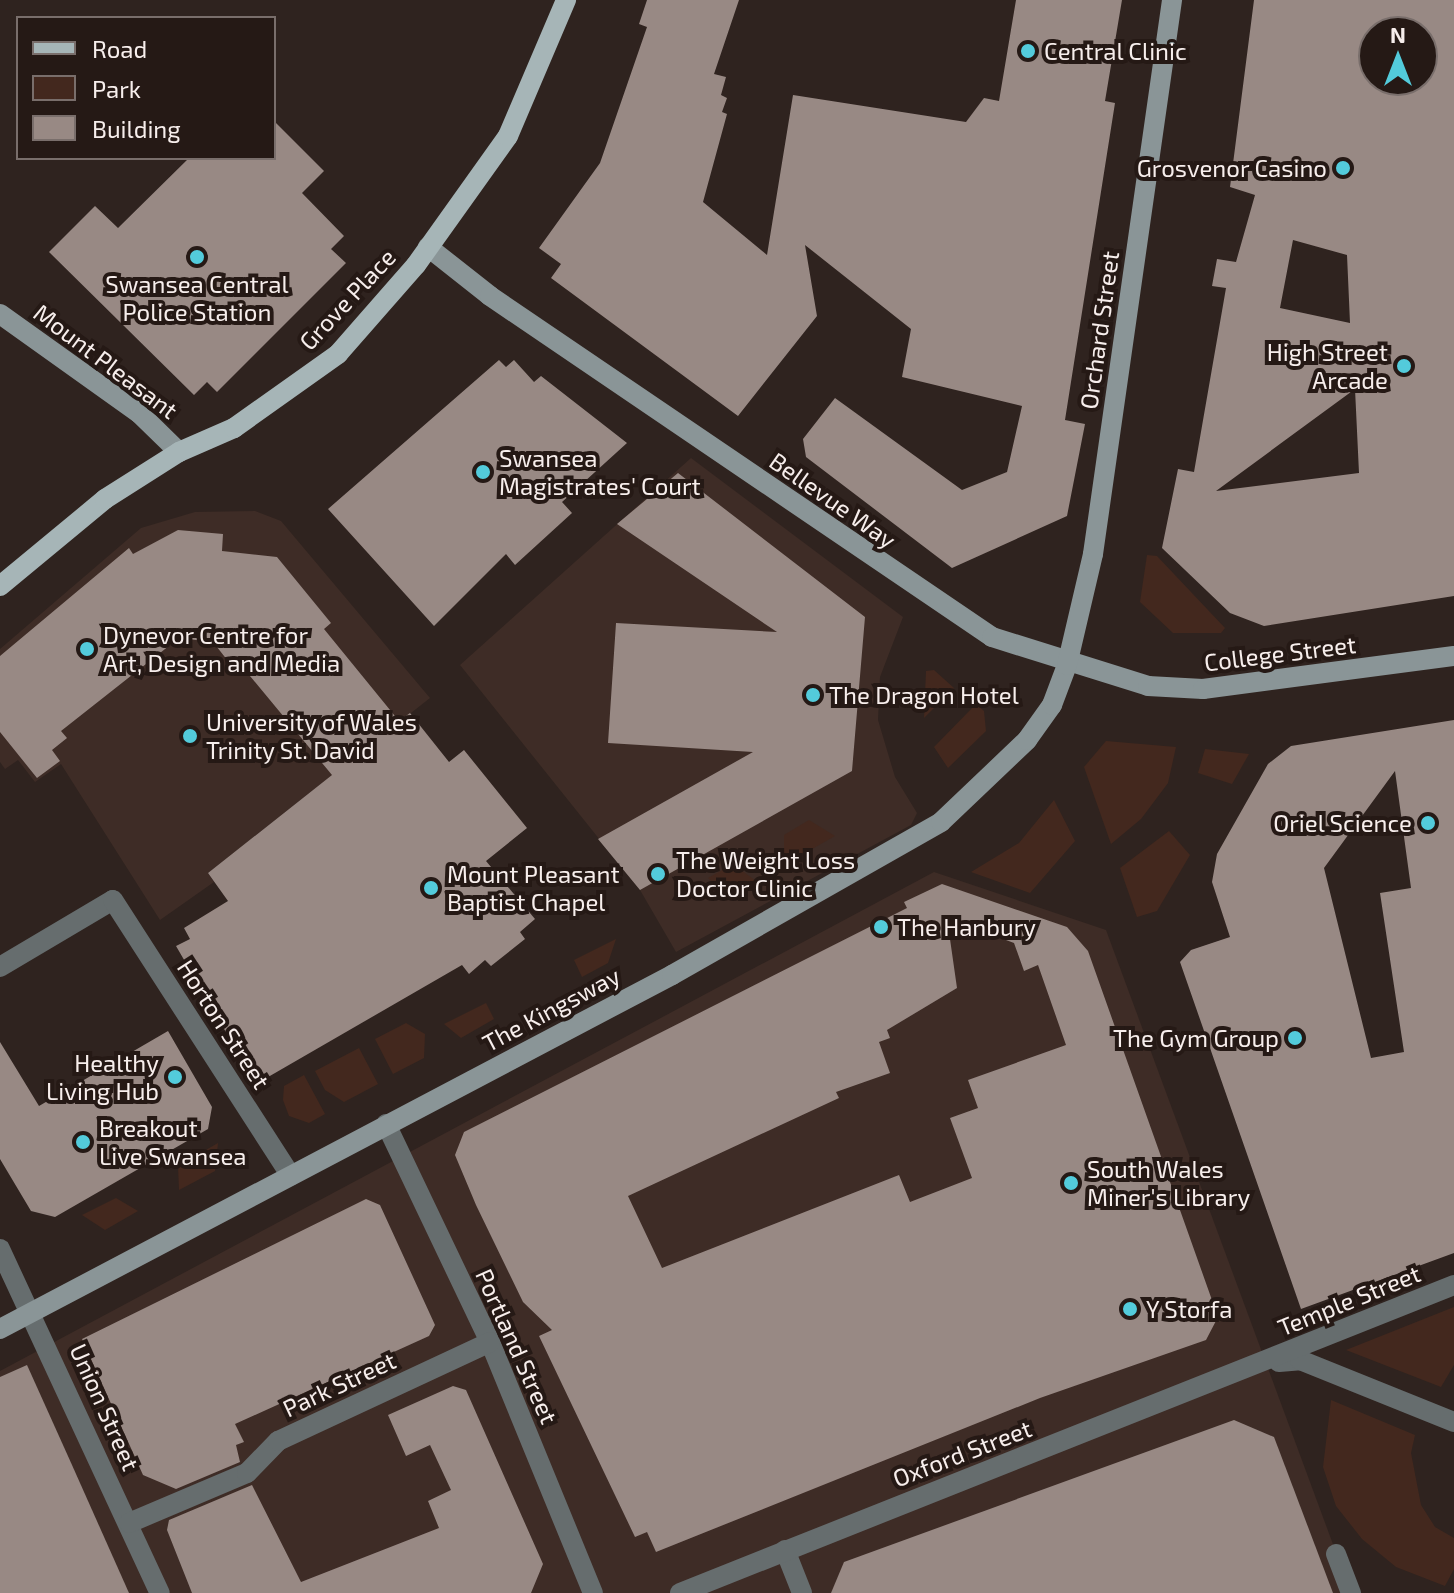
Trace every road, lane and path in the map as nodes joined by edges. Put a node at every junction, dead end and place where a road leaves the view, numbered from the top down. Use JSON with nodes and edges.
{"nodes":[{"id":1,"x":566,"y":0,"type":"edge"},
{"id":2,"x":1172,"y":0,"type":"edge"},
{"id":3,"x":428,"y":247,"type":"junction"},
{"id":4,"x":0,"y":314,"type":"edge"},
{"id":5,"x":580,"y":358,"type":"joint"},
{"id":6,"x":179,"y":452,"type":"junction"},
{"id":7,"x":0,"y":586,"type":"edge"},
{"id":8,"x":1454,"y":656,"type":"edge"},
{"id":9,"x":1067,"y":665,"type":"junction"},
{"id":10,"x":0,"y":967,"type":"edge"},
{"id":11,"x":386,"y":1124,"type":"junction"},
{"id":12,"x":291,"y":1176,"type":"junction"},
{"id":13,"x":0,"y":1249,"type":"edge"},
{"id":14,"x":1454,"y":1285,"type":"edge"},
{"id":15,"x":33,"y":1313,"type":"junction"},
{"id":16,"x":0,"y":1329,"type":"edge"},
{"id":17,"x":490,"y":1342,"type":"junction"},
{"id":18,"x":1263,"y":1363,"type":"junction"},
{"id":19,"x":1454,"y":1422,"type":"edge"},
{"id":20,"x":129,"y":1523,"type":"junction"},
{"id":21,"x":785,"y":1550,"type":"junction"},
{"id":22,"x":1336,"y":1554,"type":"dead end"},
{"id":23,"x":160,"y":1593,"type":"edge"},
{"id":24,"x":593,"y":1593,"type":"edge"},
{"id":25,"x":680,"y":1593,"type":"edge"},
{"id":26,"x":802,"y":1593,"type":"edge"},
{"id":27,"x":1351,"y":1593,"type":"edge"}],
"edges":[{"from":1,"to":3,"type":"main road"},
{"from":2,"to":9,"type":"street","name":"Orchard Street"},
{"from":3,"to":5,"type":"street","name":"Grove Place"},
{"from":3,"to":6,"type":"main road","name":"Grove Place"},
{"from":4,"to":6,"type":"street","name":"Mount Pleasant"},
{"from":5,"to":9,"type":"street","name":"Bellevue Way"},
{"from":6,"to":7,"type":"main road","name":"Grove Place"},
{"from":8,"to":9,"type":"street","name":"College Street"},
{"from":9,"to":11,"type":"street","name":"The Kingsway"},
{"from":10,"to":12,"type":"street","name":"Horton Street"},
{"from":11,"to":12,"type":"street","name":"The Kingsway"},
{"from":11,"to":17,"type":"street","name":"Portland Street"},
{"from":12,"to":15,"type":"street","name":"The Kingsway"},
{"from":13,"to":15,"type":"street","name":"Union Street"},
{"from":14,"to":18,"type":"street","name":"Temple Street"},
{"from":15,"to":16,"type":"street","name":"The Kingsway"},
{"from":15,"to":20,"type":"street","name":"Union Street"},
{"from":17,"to":20,"type":"street","name":"Park Street"},
{"from":17,"to":24,"type":"street","name":"Portland Street"},
{"from":18,"to":19,"type":"street"},
{"from":18,"to":21,"type":"street","name":"Oxford Street"},
{"from":20,"to":23,"type":"street","name":"Union Street"},
{"from":21,"to":25,"type":"street","name":"Oxford Street"},
{"from":21,"to":26,"type":"street"},
{"from":22,"to":27,"type":"street"}]}
